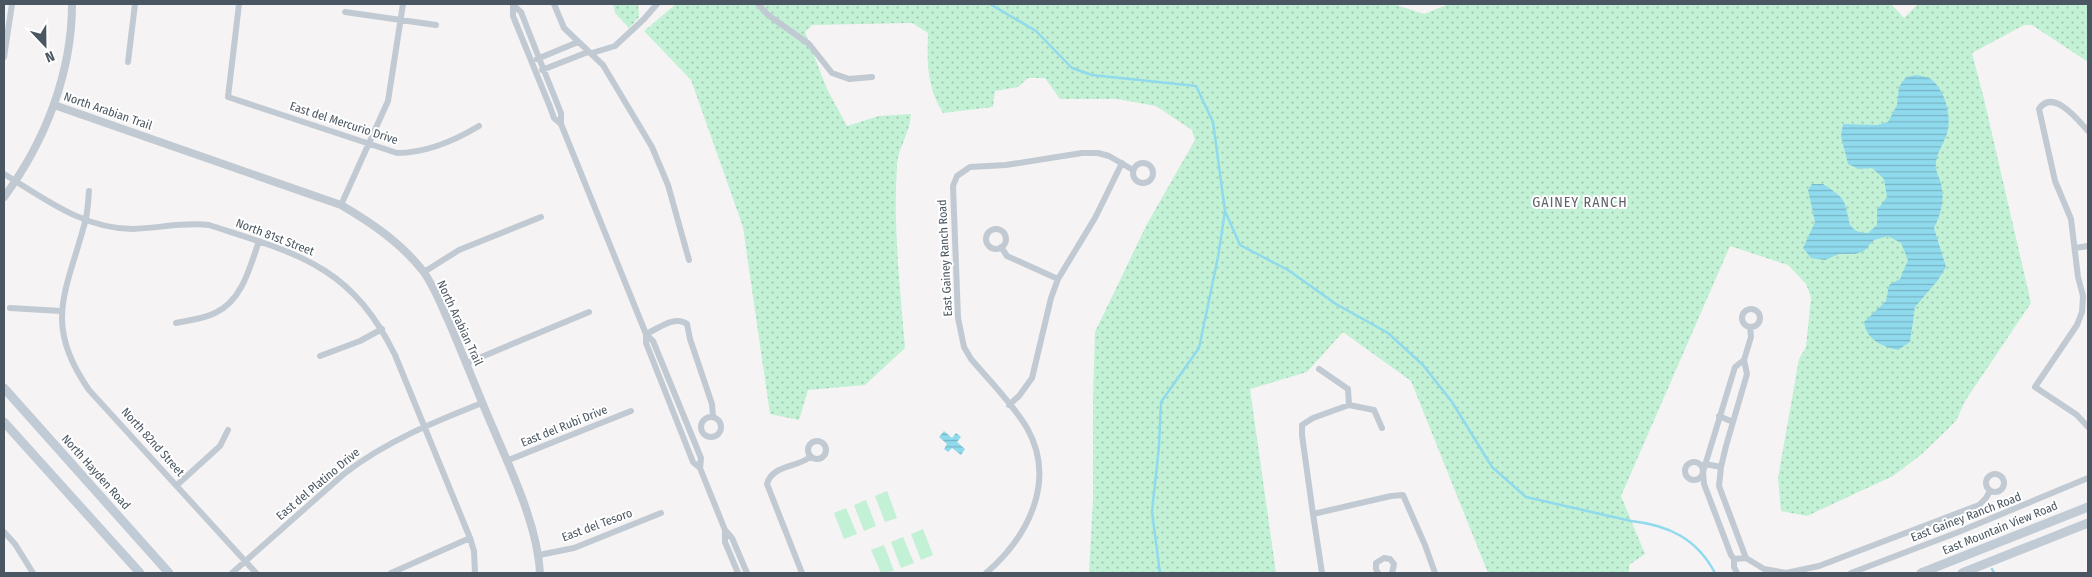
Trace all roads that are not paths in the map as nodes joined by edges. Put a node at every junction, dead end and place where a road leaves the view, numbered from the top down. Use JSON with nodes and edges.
{"nodes":[{"id":1,"x":12,"y":4,"type":"edge"},
{"id":2,"x":72,"y":4,"type":"edge"},
{"id":3,"x":135,"y":4,"type":"edge"},
{"id":4,"x":239,"y":4,"type":"edge"},
{"id":5,"x":403,"y":4,"type":"edge"},
{"id":6,"x":513,"y":4,"type":"edge"},
{"id":7,"x":554,"y":4,"type":"edge"},
{"id":8,"x":657,"y":4,"type":"edge"},
{"id":9,"x":758,"y":4,"type":"edge"},
{"id":10,"x":344,"y":12,"type":"dead end"},
{"id":11,"x":401,"y":19,"type":"junction"},
{"id":12,"x":436,"y":25,"type":"dead end"},
{"id":13,"x":578,"y":42,"type":"junction"},
{"id":14,"x":590,"y":53,"type":"junction"},
{"id":15,"x":4,"y":57,"type":"edge"},
{"id":16,"x":539,"y":58,"type":"junction"},
{"id":17,"x":532,"y":61,"type":"junction"},
{"id":18,"x":128,"y":62,"type":"dead end"},
{"id":19,"x":544,"y":69,"type":"junction"},
{"id":20,"x":536,"y":72,"type":"junction"},
{"id":21,"x":872,"y":77,"type":"dead end"},
{"id":22,"x":54,"y":105,"type":"junction"},
{"id":23,"x":561,"y":124,"type":"junction"},
{"id":24,"x":479,"y":126,"type":"dead end"},
{"id":25,"x":2088,"y":131,"type":"edge"},
{"id":26,"x":370,"y":145,"type":"junction"},
{"id":27,"x":1122,"y":163,"type":"junction"},
{"id":28,"x":1133,"y":170,"type":"dead end"},
{"id":29,"x":4,"y":174,"type":"edge"},
{"id":30,"x":16,"y":181,"type":"junction"},
{"id":31,"x":89,"y":191,"type":"dead end"},
{"id":32,"x":4,"y":197,"type":"edge"},
{"id":33,"x":341,"y":205,"type":"junction"},
{"id":34,"x":541,"y":217,"type":"dead end"},
{"id":35,"x":86,"y":220,"type":"junction"},
{"id":36,"x":259,"y":241,"type":"junction"},
{"id":37,"x":2088,"y":246,"type":"edge"},
{"id":38,"x":1001,"y":247,"type":"dead end"},
{"id":39,"x":2075,"y":248,"type":"junction"},
{"id":40,"x":689,"y":260,"type":"dead end"},
{"id":41,"x":424,"y":272,"type":"junction"},
{"id":42,"x":1058,"y":278,"type":"junction"},
{"id":43,"x":10,"y":308,"type":"dead end"},
{"id":44,"x":61,"y":311,"type":"junction"},
{"id":45,"x":589,"y":312,"type":"dead end"},
{"id":46,"x":176,"y":323,"type":"dead end"},
{"id":47,"x":1750,"y":327,"type":"dead end"},
{"id":48,"x":382,"y":329,"type":"junction"},
{"id":49,"x":646,"y":334,"type":"junction"},
{"id":50,"x":320,"y":356,"type":"dead end"},
{"id":51,"x":1744,"y":360,"type":"junction"},
{"id":52,"x":467,"y":363,"type":"junction"},
{"id":53,"x":1319,"y":369,"type":"dead end"},
{"id":54,"x":4,"y":388,"type":"edge"},
{"id":55,"x":673,"y":391,"type":"junction"},
{"id":56,"x":666,"y":394,"type":"junction"},
{"id":57,"x":482,"y":403,"type":"junction"},
{"id":58,"x":1009,"y":405,"type":"junction"},
{"id":59,"x":1350,"y":405,"type":"junction"},
{"id":60,"x":631,"y":411,"type":"dead end"},
{"id":61,"x":1719,"y":416,"type":"junction"},
{"id":62,"x":713,"y":417,"type":"dead end"},
{"id":63,"x":4,"y":422,"type":"edge"},
{"id":64,"x":1733,"y":422,"type":"junction"},
{"id":65,"x":424,"y":427,"type":"junction"},
{"id":66,"x":2088,"y":427,"type":"edge"},
{"id":67,"x":1382,"y":428,"type":"dead end"},
{"id":68,"x":228,"y":430,"type":"dead end"},
{"id":69,"x":810,"y":457,"type":"dead end"},
{"id":70,"x":506,"y":461,"type":"junction"},
{"id":71,"x":1705,"y":464,"type":"junction"},
{"id":72,"x":700,"y":468,"type":"junction"},
{"id":73,"x":1720,"y":468,"type":"junction"},
{"id":74,"x":2088,"y":478,"type":"edge"},
{"id":75,"x":177,"y":485,"type":"junction"},
{"id":76,"x":1990,"y":491,"type":"dead end"},
{"id":77,"x":2088,"y":507,"type":"edge"},
{"id":78,"x":661,"y":513,"type":"dead end"},
{"id":79,"x":1313,"y":514,"type":"junction"},
{"id":80,"x":1729,"y":517,"type":"junction"},
{"id":81,"x":1718,"y":522,"type":"junction"},
{"id":82,"x":2088,"y":523,"type":"edge"},
{"id":83,"x":725,"y":530,"type":"junction"},
{"id":84,"x":4,"y":532,"type":"edge"},
{"id":85,"x":470,"y":538,"type":"junction"},
{"id":86,"x":539,"y":555,"type":"junction"},
{"id":87,"x":1746,"y":558,"type":"junction"},
{"id":88,"x":1734,"y":559,"type":"junction"},
{"id":89,"x":245,"y":562,"type":"junction"},
{"id":90,"x":1763,"y":571,"type":"edge"},
{"id":91,"x":33,"y":573,"type":"edge"},
{"id":92,"x":140,"y":573,"type":"edge"},
{"id":93,"x":169,"y":573,"type":"edge"},
{"id":94,"x":232,"y":573,"type":"edge"},
{"id":95,"x":256,"y":573,"type":"edge"},
{"id":96,"x":391,"y":573,"type":"edge"},
{"id":97,"x":475,"y":573,"type":"edge"},
{"id":98,"x":540,"y":573,"type":"edge"},
{"id":99,"x":738,"y":573,"type":"edge"},
{"id":100,"x":747,"y":573,"type":"edge"},
{"id":101,"x":802,"y":573,"type":"edge"},
{"id":102,"x":986,"y":573,"type":"edge"},
{"id":103,"x":1322,"y":573,"type":"edge"},
{"id":104,"x":1378,"y":573,"type":"edge"},
{"id":105,"x":1392,"y":573,"type":"edge"},
{"id":106,"x":1434,"y":573,"type":"edge"},
{"id":107,"x":1737,"y":573,"type":"edge"},
{"id":108,"x":1851,"y":573,"type":"edge"},
{"id":109,"x":1921,"y":573,"type":"edge"},
{"id":110,"x":1962,"y":573,"type":"edge"}],
"edges":[{"from":1,"to":15,"type":"street"},
{"from":2,"to":22,"type":"street"},
{"from":3,"to":18,"type":"street"},
{"from":4,"to":26,"type":"street","name":"East del Mercurio Drive"},
{"from":5,"to":11,"type":"street"},
{"from":6,"to":16,"type":"street"},
{"from":6,"to":17,"type":"street"},
{"from":7,"to":13,"type":"street"},
{"from":8,"to":14,"type":"street"},
{"from":9,"to":21,"type":"street"},
{"from":10,"to":11,"type":"street"},
{"from":11,"to":12,"type":"street"},
{"from":11,"to":26,"type":"street"},
{"from":13,"to":14,"type":"street"},
{"from":13,"to":16,"type":"street"},
{"from":14,"to":19,"type":"street"},
{"from":14,"to":40,"type":"street"},
{"from":16,"to":17,"type":"street"},
{"from":16,"to":19,"type":"street"},
{"from":17,"to":20,"type":"street"},
{"from":19,"to":20,"type":"street"},
{"from":19,"to":23,"type":"street"},
{"from":20,"to":23,"type":"street"},
{"from":22,"to":30,"type":"street"},
{"from":22,"to":33,"type":"street","name":"North Arabian Trail"},
{"from":23,"to":49,"type":"street"},
{"from":24,"to":26,"type":"street","name":"East del Mercurio Drive"},
{"from":25,"to":39,"type":"street"},
{"from":26,"to":33,"type":"street"},
{"from":27,"to":28,"type":"street","name":"East Gainey Ranch Road"},
{"from":27,"to":42,"type":"street"},
{"from":27,"to":58,"type":"street","name":"East Gainey Ranch Road"},
{"from":29,"to":30,"type":"street","name":"North 81st Street"},
{"from":30,"to":32,"type":"street"},
{"from":30,"to":35,"type":"street","name":"North 81st Street"},
{"from":31,"to":35,"type":"street","name":"North 82nd Street"},
{"from":33,"to":41,"type":"street","name":"North Arabian Trail"},
{"from":34,"to":41,"type":"street"},
{"from":35,"to":36,"type":"street","name":"North 81st Street"},
{"from":35,"to":44,"type":"street","name":"North 82nd Street"},
{"from":36,"to":46,"type":"street"},
{"from":36,"to":48,"type":"street","name":"North 81st Street"},
{"from":37,"to":39,"type":"street"},
{"from":38,"to":42,"type":"street"},
{"from":39,"to":66,"type":"street"},
{"from":41,"to":52,"type":"street","name":"North Arabian Trail"},
{"from":42,"to":58,"type":"street"},
{"from":43,"to":44,"type":"street"},
{"from":44,"to":75,"type":"street","name":"North 82nd Street"},
{"from":45,"to":52,"type":"street"},
{"from":47,"to":51,"type":"street"},
{"from":48,"to":50,"type":"street"},
{"from":48,"to":65,"type":"street","name":"North 81st Street"},
{"from":49,"to":55,"type":"street"},
{"from":49,"to":56,"type":"street"},
{"from":49,"to":62,"type":"street"},
{"from":51,"to":61,"type":"street"},
{"from":51,"to":64,"type":"street"},
{"from":52,"to":57,"type":"street","name":"North Arabian Trail"},
{"from":53,"to":59,"type":"street"},
{"from":54,"to":93,"type":"main road","name":"North Hayden Road"},
{"from":55,"to":56,"type":"street"},
{"from":55,"to":72,"type":"street"},
{"from":56,"to":72,"type":"street"},
{"from":57,"to":65,"type":"street","name":"East del Platino Drive"},
{"from":57,"to":70,"type":"street","name":"North Arabian Trail"},
{"from":58,"to":102,"type":"street","name":"East Gainey Ranch Road"},
{"from":59,"to":67,"type":"street"},
{"from":59,"to":79,"type":"street"},
{"from":60,"to":70,"type":"street","name":"East del Rubi Drive"},
{"from":61,"to":64,"type":"street"},
{"from":61,"to":71,"type":"street"},
{"from":63,"to":92,"type":"main road"},
{"from":64,"to":73,"type":"street"},
{"from":65,"to":85,"type":"street","name":"North 81st Street"},
{"from":65,"to":89,"type":"street","name":"East del Platino Drive"},
{"from":68,"to":75,"type":"street"},
{"from":69,"to":101,"type":"street"},
{"from":70,"to":86,"type":"street","name":"North Arabian Trail"},
{"from":71,"to":73,"type":"street"},
{"from":71,"to":81,"type":"street"},
{"from":72,"to":83,"type":"street"},
{"from":73,"to":80,"type":"street"},
{"from":74,"to":108,"type":"street","name":"East Gainey Ranch Road"},
{"from":75,"to":89,"type":"street","name":"North 82nd Street"},
{"from":76,"to":90,"type":"street","name":"East Gainey Ranch Road"},
{"from":77,"to":109,"type":"main road","name":"East Mountain View Road"},
{"from":78,"to":86,"type":"street","name":"East del Tesoro"},
{"from":79,"to":103,"type":"street"},
{"from":79,"to":106,"type":"street"},
{"from":80,"to":81,"type":"street"},
{"from":80,"to":87,"type":"street"},
{"from":81,"to":88,"type":"street"},
{"from":82,"to":110,"type":"main road"},
{"from":83,"to":99,"type":"street"},
{"from":83,"to":100,"type":"street"},
{"from":84,"to":91,"type":"street"},
{"from":85,"to":96,"type":"street"},
{"from":85,"to":97,"type":"street","name":"North 81st Street"},
{"from":86,"to":98,"type":"street","name":"North Arabian Trail"},
{"from":87,"to":88,"type":"street"},
{"from":87,"to":90,"type":"street","name":"East Gainey Ranch Road"},
{"from":88,"to":107,"type":"street"},
{"from":89,"to":94,"type":"street","name":"East del Platino Drive"},
{"from":89,"to":95,"type":"street","name":"North 82nd Street"},
{"from":104,"to":105,"type":"street"}]}
